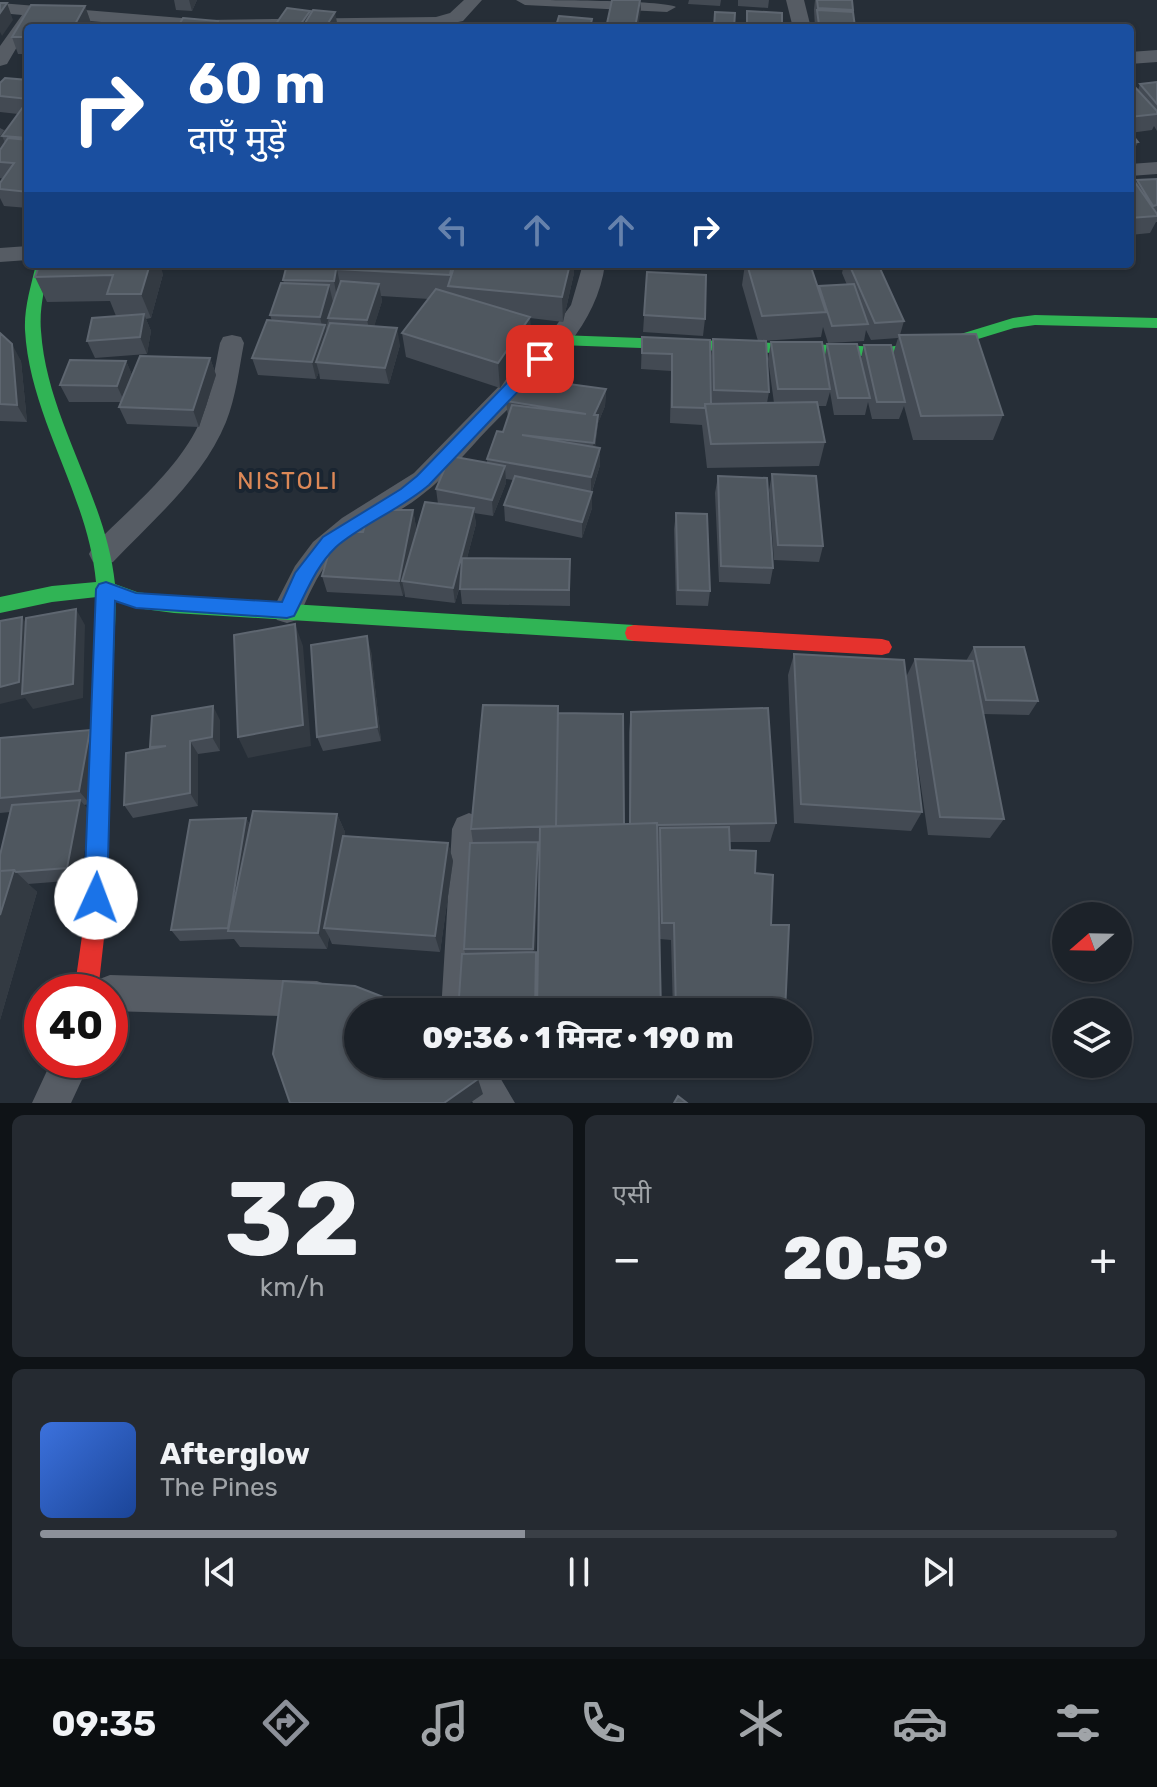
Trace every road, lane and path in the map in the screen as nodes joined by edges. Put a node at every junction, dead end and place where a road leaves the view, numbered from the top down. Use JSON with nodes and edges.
{"nodes":[{"id":1,"x":473,"y":0,"type":"edge"},
{"id":2,"x":525,"y":0,"type":"edge"},
{"id":3,"x":795,"y":0,"type":"edge"},
{"id":4,"x":667,"y":7,"type":"dead end"},
{"id":5,"x":0,"y":8,"type":"edge"},
{"id":6,"x":33,"y":12,"type":"junction"},
{"id":7,"x":27,"y":24,"type":"edge"},
{"id":8,"x":172,"y":24,"type":"edge"},
{"id":9,"x":448,"y":24,"type":"edge"},
{"id":10,"x":801,"y":24,"type":"edge"},
{"id":11,"x":24,"y":30,"type":"edge"},
{"id":12,"x":1157,"y":56,"type":"edge"},
{"id":13,"x":1134,"y":58,"type":"edge"},
{"id":14,"x":5,"y":69,"type":"edge"},
{"id":15,"x":1157,"y":168,"type":"edge"},
{"id":16,"x":1134,"y":170,"type":"edge"},
{"id":17,"x":24,"y":253,"type":"edge"},
{"id":18,"x":0,"y":255,"type":"edge"},
{"id":19,"x":42,"y":268,"type":"edge"},
{"id":20,"x":593,"y":268,"type":"edge"},
{"id":21,"x":1157,"y":323,"type":"edge"},
{"id":22,"x":559,"y":340,"type":"junction"},
{"id":23,"x":232,"y":343,"type":"dead end"},
{"id":24,"x":103,"y":554,"type":"junction"},
{"id":25,"x":106,"y":589,"type":"junction"},
{"id":26,"x":0,"y":605,"type":"edge"},
{"id":27,"x":287,"y":611,"type":"junction"},
{"id":28,"x":882,"y":647,"type":"dead end"},
{"id":29,"x":478,"y":844,"type":"edge"},
{"id":30,"x":88,"y":974,"type":"edge"},
{"id":31,"x":128,"y":994,"type":"edge"},
{"id":32,"x":461,"y":998,"type":"edge"},
{"id":33,"x":344,"y":1000,"type":"edge"},
{"id":34,"x":63,"y":1078,"type":"edge"},
{"id":35,"x":479,"y":1078,"type":"edge"},
{"id":36,"x":51,"y":1103,"type":"edge"},
{"id":37,"x":496,"y":1103,"type":"edge"}],
"edges":[{"from":1,"to":9,"type":"street"},
{"from":2,"to":4,"type":"street"},
{"from":3,"to":10,"type":"street"},
{"from":5,"to":6,"type":"street"},
{"from":6,"to":7,"type":"street"},
{"from":6,"to":8,"type":"street"},
{"from":11,"to":14,"type":"street"},
{"from":12,"to":13,"type":"street"},
{"from":15,"to":16,"type":"street"},
{"from":17,"to":18,"type":"street"},
{"from":19,"to":24,"type":"street"},
{"from":20,"to":22,"type":"street"},
{"from":21,"to":22,"type":"street"},
{"from":22,"to":27,"type":"street"},
{"from":23,"to":24,"type":"street"},
{"from":24,"to":25,"type":"street"},
{"from":25,"to":26,"type":"street"},
{"from":25,"to":27,"type":"street"},
{"from":25,"to":30,"type":"street"},
{"from":27,"to":28,"type":"street"},
{"from":29,"to":32,"type":"street"},
{"from":31,"to":33,"type":"street"},
{"from":34,"to":36,"type":"street"},
{"from":35,"to":37,"type":"street"}]}
